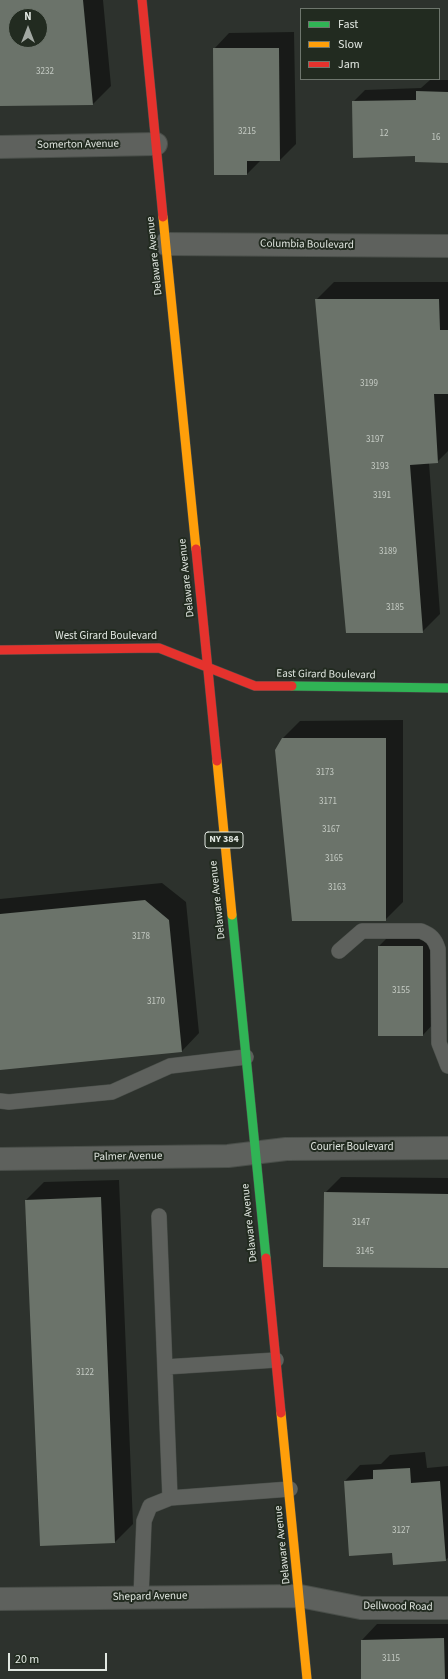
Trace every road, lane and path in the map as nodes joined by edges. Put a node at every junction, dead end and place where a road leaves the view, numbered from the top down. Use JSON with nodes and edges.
{"nodes":[{"id":1,"x":142,"y":0,"type":"edge"},
{"id":2,"x":156,"y":144,"type":"junction"},
{"id":3,"x":0,"y":147,"type":"edge"},
{"id":4,"x":166,"y":244,"type":"junction"},
{"id":5,"x":448,"y":246,"type":"edge"},
{"id":6,"x":0,"y":650,"type":"edge"},
{"id":7,"x":208,"y":666,"type":"junction"},
{"id":8,"x":448,"y":688,"type":"edge"},
{"id":9,"x":340,"y":950,"type":"dead end"},
{"id":10,"x":246,"y":1057,"type":"junction"},
{"id":11,"x":448,"y":1066,"type":"edge"},
{"id":12,"x":0,"y":1101,"type":"edge"},
{"id":13,"x":448,"y":1148,"type":"edge"},
{"id":14,"x":255,"y":1152,"type":"junction"},
{"id":15,"x":0,"y":1160,"type":"edge"},
{"id":16,"x":159,"y":1216,"type":"dead end"},
{"id":17,"x":276,"y":1360,"type":"junction"},
{"id":18,"x":165,"y":1367,"type":"junction"},
{"id":19,"x":290,"y":1488,"type":"junction"},
{"id":20,"x":170,"y":1498,"type":"junction"},
{"id":21,"x":300,"y":1596,"type":"junction"},
{"id":22,"x":141,"y":1597,"type":"junction"},
{"id":23,"x":0,"y":1599,"type":"edge"},
{"id":24,"x":448,"y":1608,"type":"edge"},
{"id":25,"x":307,"y":1679,"type":"edge"}],
"edges":[{"from":1,"to":2,"type":"main road","name":"Delaware Avenue","number":"NY 384"},
{"from":2,"to":3,"type":"street","name":"Somerton Avenue"},
{"from":2,"to":4,"type":"main road","name":"Delaware Avenue","number":"NY 384"},
{"from":4,"to":5,"type":"street","name":"Columbia Boulevard"},
{"from":4,"to":7,"type":"main road","name":"Delaware Avenue","number":"NY 384"},
{"from":6,"to":7,"type":"main road","name":"West Girard Boulevard"},
{"from":7,"to":8,"type":"main road","name":"East Girard Boulevard"},
{"from":7,"to":10,"type":"main road","name":"Delaware Avenue","number":"NY 384"},
{"from":9,"to":11,"type":"lane"},
{"from":10,"to":12,"type":"lane"},
{"from":10,"to":14,"type":"main road","name":"Delaware Avenue","number":"NY 384"},
{"from":13,"to":14,"type":"street","name":"Courier Boulevard"},
{"from":14,"to":15,"type":"street","name":"Palmer Avenue"},
{"from":14,"to":17,"type":"main road","name":"Delaware Avenue","number":"NY 384"},
{"from":16,"to":18,"type":"lane"},
{"from":17,"to":18,"type":"lane"},
{"from":17,"to":19,"type":"main road","name":"Delaware Avenue","number":"NY 384"},
{"from":18,"to":20,"type":"lane"},
{"from":19,"to":20,"type":"lane"},
{"from":19,"to":21,"type":"main road","name":"Delaware Avenue","number":"NY 384"},
{"from":20,"to":22,"type":"lane"},
{"from":21,"to":22,"type":"street","name":"Shepard Avenue"},
{"from":21,"to":24,"type":"street","name":"Dellwood Road"},
{"from":21,"to":25,"type":"main road","name":"Delaware Avenue","number":"NY 384"},
{"from":22,"to":23,"type":"street","name":"Shepard Avenue"}]}
